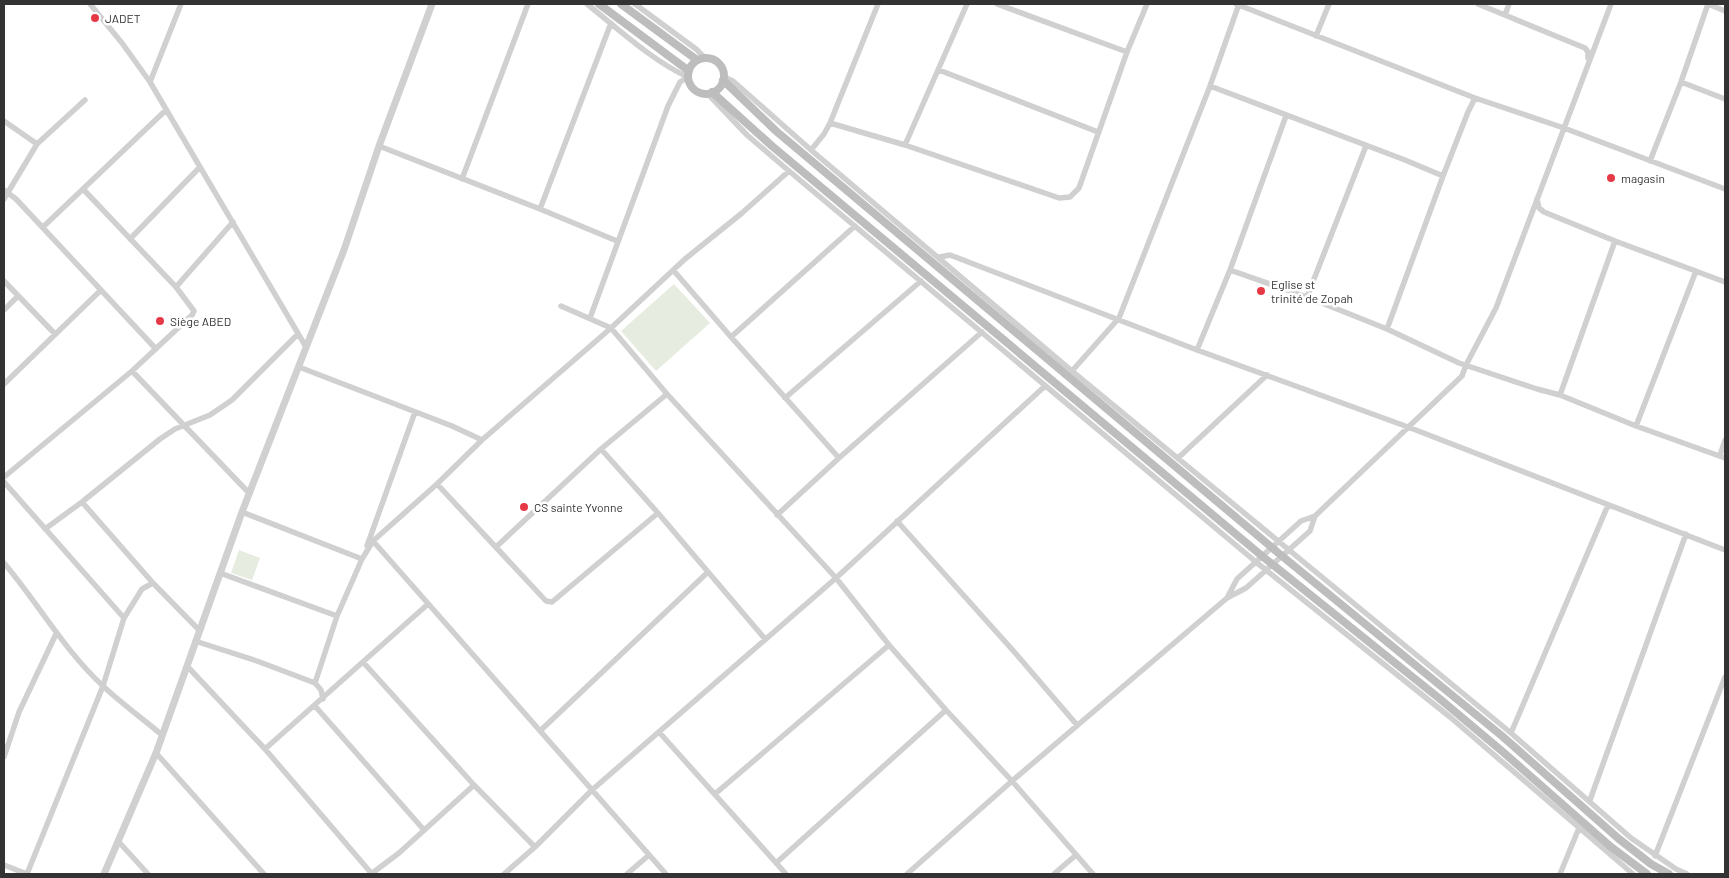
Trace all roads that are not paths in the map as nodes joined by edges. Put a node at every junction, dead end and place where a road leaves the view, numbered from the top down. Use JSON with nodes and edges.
{"nodes":[{"id":1,"x":90,"y":4,"type":"edge"},
{"id":2,"x":182,"y":4,"type":"edge"},
{"id":3,"x":432,"y":4,"type":"edge"},
{"id":4,"x":528,"y":4,"type":"edge"},
{"id":5,"x":587,"y":4,"type":"edge"},
{"id":6,"x":599,"y":4,"type":"edge"},
{"id":7,"x":622,"y":4,"type":"edge"},
{"id":8,"x":635,"y":4,"type":"edge"},
{"id":9,"x":878,"y":4,"type":"edge"},
{"id":10,"x":967,"y":4,"type":"edge"},
{"id":11,"x":997,"y":4,"type":"edge"},
{"id":12,"x":1147,"y":4,"type":"edge"},
{"id":13,"x":1238,"y":4,"type":"edge"},
{"id":14,"x":1329,"y":4,"type":"edge"},
{"id":15,"x":1478,"y":4,"type":"edge"},
{"id":16,"x":1509,"y":4,"type":"edge"},
{"id":17,"x":1611,"y":4,"type":"edge"},
{"id":18,"x":1708,"y":4,"type":"edge"},
{"id":19,"x":1725,"y":11,"type":"edge"},
{"id":20,"x":1505,"y":15,"type":"junction"},
{"id":21,"x":611,"y":23,"type":"junction"},
{"id":22,"x":1316,"y":36,"type":"junction"},
{"id":23,"x":1126,"y":52,"type":"junction"},
{"id":24,"x":701,"y":59,"type":"junction"},
{"id":25,"x":1588,"y":63,"type":"junction"},
{"id":26,"x":939,"y":70,"type":"junction"},
{"id":27,"x":688,"y":74,"type":"junction"},
{"id":28,"x":724,"y":79,"type":"junction"},
{"id":29,"x":150,"y":82,"type":"junction"},
{"id":30,"x":1681,"y":82,"type":"junction"},
{"id":31,"x":1210,"y":86,"type":"junction"},
{"id":32,"x":710,"y":93,"type":"junction"},
{"id":33,"x":1475,"y":98,"type":"junction"},
{"id":34,"x":1725,"y":99,"type":"edge"},
{"id":35,"x":85,"y":100,"type":"dead end"},
{"id":36,"x":166,"y":110,"type":"junction"},
{"id":37,"x":1286,"y":116,"type":"junction"},
{"id":38,"x":4,"y":121,"type":"edge"},
{"id":39,"x":830,"y":123,"type":"junction"},
{"id":40,"x":1564,"y":128,"type":"junction"},
{"id":41,"x":1098,"y":132,"type":"junction"},
{"id":42,"x":37,"y":144,"type":"junction"},
{"id":43,"x":905,"y":145,"type":"junction"},
{"id":44,"x":379,"y":146,"type":"junction"},
{"id":45,"x":1366,"y":146,"type":"junction"},
{"id":46,"x":810,"y":150,"type":"junction"},
{"id":47,"x":1650,"y":161,"type":"junction"},
{"id":48,"x":200,"y":167,"type":"junction"},
{"id":49,"x":789,"y":171,"type":"junction"},
{"id":50,"x":1443,"y":176,"type":"junction"},
{"id":51,"x":462,"y":179,"type":"junction"},
{"id":52,"x":83,"y":189,"type":"junction"},
{"id":53,"x":1725,"y":190,"type":"edge"},
{"id":54,"x":6,"y":191,"type":"edge"},
{"id":55,"x":4,"y":199,"type":"edge"},
{"id":56,"x":1537,"y":199,"type":"junction"},
{"id":57,"x":540,"y":209,"type":"junction"},
{"id":58,"x":233,"y":222,"type":"junction"},
{"id":59,"x":855,"y":226,"type":"junction"},
{"id":60,"x":42,"y":227,"type":"junction"},
{"id":61,"x":130,"y":238,"type":"junction"},
{"id":62,"x":617,"y":240,"type":"junction"},
{"id":63,"x":1615,"y":241,"type":"junction"},
{"id":64,"x":940,"y":257,"type":"junction"},
{"id":65,"x":1230,"y":270,"type":"junction"},
{"id":66,"x":674,"y":271,"type":"junction"},
{"id":67,"x":1696,"y":271,"type":"junction"},
{"id":68,"x":4,"y":281,"type":"edge"},
{"id":69,"x":921,"y":281,"type":"junction"},
{"id":70,"x":1725,"y":282,"type":"edge"},
{"id":71,"x":176,"y":287,"type":"junction"},
{"id":72,"x":100,"y":290,"type":"junction"},
{"id":73,"x":18,"y":296,"type":"junction"},
{"id":74,"x":1307,"y":297,"type":"junction"},
{"id":75,"x":561,"y":306,"type":"dead end"},
{"id":76,"x":4,"y":310,"type":"edge"},
{"id":77,"x":590,"y":318,"type":"junction"},
{"id":78,"x":1119,"y":318,"type":"junction"},
{"id":79,"x":611,"y":328,"type":"junction"},
{"id":80,"x":1387,"y":329,"type":"junction"},
{"id":81,"x":982,"y":332,"type":"junction"},
{"id":82,"x":55,"y":334,"type":"junction"},
{"id":83,"x":298,"y":334,"type":"junction"},
{"id":84,"x":731,"y":337,"type":"junction"},
{"id":85,"x":306,"y":347,"type":"junction"},
{"id":86,"x":156,"y":349,"type":"junction"},
{"id":87,"x":1197,"y":350,"type":"junction"},
{"id":88,"x":1466,"y":365,"type":"junction"},
{"id":89,"x":298,"y":367,"type":"junction"},
{"id":90,"x":132,"y":371,"type":"junction"},
{"id":91,"x":1072,"y":371,"type":"junction"},
{"id":92,"x":1267,"y":375,"type":"junction"},
{"id":93,"x":4,"y":384,"type":"edge"},
{"id":94,"x":1045,"y":386,"type":"junction"},
{"id":95,"x":667,"y":394,"type":"junction"},
{"id":96,"x":1560,"y":395,"type":"junction"},
{"id":97,"x":784,"y":398,"type":"junction"},
{"id":98,"x":415,"y":412,"type":"junction"},
{"id":99,"x":183,"y":425,"type":"junction"},
{"id":100,"x":1636,"y":426,"type":"junction"},
{"id":101,"x":1408,"y":427,"type":"junction"},
{"id":102,"x":482,"y":440,"type":"junction"},
{"id":103,"x":1725,"y":440,"type":"edge"},
{"id":104,"x":601,"y":449,"type":"junction"},
{"id":105,"x":1722,"y":456,"type":"edge"},
{"id":106,"x":839,"y":458,"type":"junction"},
{"id":107,"x":1178,"y":458,"type":"junction"},
{"id":108,"x":4,"y":477,"type":"edge"},
{"id":109,"x":4,"y":482,"type":"edge"},
{"id":110,"x":437,"y":484,"type":"junction"},
{"id":111,"x":249,"y":493,"type":"junction"},
{"id":112,"x":82,"y":502,"type":"junction"},
{"id":113,"x":1608,"y":505,"type":"junction"},
{"id":114,"x":242,"y":512,"type":"junction"},
{"id":115,"x":658,"y":513,"type":"junction"},
{"id":116,"x":777,"y":514,"type":"junction"},
{"id":117,"x":1315,"y":516,"type":"junction"},
{"id":118,"x":897,"y":521,"type":"junction"},
{"id":119,"x":45,"y":529,"type":"junction"},
{"id":120,"x":1686,"y":534,"type":"junction"},
{"id":121,"x":373,"y":541,"type":"junction"},
{"id":122,"x":1276,"y":544,"type":"junction"},
{"id":123,"x":496,"y":547,"type":"junction"},
{"id":124,"x":366,"y":550,"type":"junction"},
{"id":125,"x":1725,"y":550,"type":"edge"},
{"id":126,"x":1286,"y":553,"type":"junction"},
{"id":127,"x":362,"y":559,"type":"junction"},
{"id":128,"x":1259,"y":559,"type":"junction"},
{"id":129,"x":4,"y":563,"type":"edge"},
{"id":130,"x":1269,"y":567,"type":"junction"},
{"id":131,"x":708,"y":572,"type":"junction"},
{"id":132,"x":220,"y":573,"type":"junction"},
{"id":133,"x":836,"y":578,"type":"junction"},
{"id":134,"x":153,"y":583,"type":"junction"},
{"id":135,"x":1226,"y":598,"type":"junction"},
{"id":136,"x":428,"y":604,"type":"junction"},
{"id":137,"x":337,"y":616,"type":"junction"},
{"id":138,"x":124,"y":618,"type":"junction"},
{"id":139,"x":199,"y":630,"type":"junction"},
{"id":140,"x":56,"y":634,"type":"junction"},
{"id":141,"x":765,"y":639,"type":"junction"},
{"id":142,"x":196,"y":641,"type":"junction"},
{"id":143,"x":889,"y":645,"type":"junction"},
{"id":144,"x":362,"y":662,"type":"junction"},
{"id":145,"x":187,"y":666,"type":"junction"},
{"id":146,"x":1725,"y":677,"type":"edge"},
{"id":147,"x":315,"y":683,"type":"junction"},
{"id":148,"x":102,"y":686,"type":"junction"},
{"id":149,"x":323,"y":699,"type":"junction"},
{"id":150,"x":315,"y":706,"type":"junction"},
{"id":151,"x":946,"y":710,"type":"junction"},
{"id":152,"x":1077,"y":726,"type":"junction"},
{"id":153,"x":540,"y":731,"type":"junction"},
{"id":154,"x":659,"y":732,"type":"junction"},
{"id":155,"x":1511,"y":733,"type":"junction"},
{"id":156,"x":162,"y":735,"type":"junction"},
{"id":157,"x":265,"y":749,"type":"junction"},
{"id":158,"x":156,"y":753,"type":"junction"},
{"id":159,"x":4,"y":757,"type":"edge"},
{"id":160,"x":1012,"y":781,"type":"junction"},
{"id":161,"x":474,"y":785,"type":"junction"},
{"id":162,"x":592,"y":790,"type":"junction"},
{"id":163,"x":715,"y":794,"type":"junction"},
{"id":164,"x":1590,"y":800,"type":"junction"},
{"id":165,"x":1579,"y":828,"type":"junction"},
{"id":166,"x":424,"y":830,"type":"junction"},
{"id":167,"x":118,"y":841,"type":"junction"},
{"id":168,"x":535,"y":847,"type":"junction"},
{"id":169,"x":649,"y":855,"type":"junction"},
{"id":170,"x":1076,"y":855,"type":"junction"},
{"id":171,"x":1655,"y":856,"type":"junction"},
{"id":172,"x":776,"y":863,"type":"junction"},
{"id":173,"x":4,"y":864,"type":"edge"},
{"id":174,"x":27,"y":874,"type":"edge"},
{"id":175,"x":104,"y":874,"type":"edge"},
{"id":176,"x":148,"y":874,"type":"edge"},
{"id":177,"x":264,"y":874,"type":"edge"},
{"id":178,"x":371,"y":874,"type":"edge"},
{"id":179,"x":504,"y":874,"type":"edge"},
{"id":180,"x":627,"y":874,"type":"edge"},
{"id":181,"x":666,"y":874,"type":"edge"},
{"id":182,"x":786,"y":874,"type":"edge"},
{"id":183,"x":907,"y":874,"type":"edge"},
{"id":184,"x":1054,"y":874,"type":"edge"},
{"id":185,"x":1093,"y":874,"type":"edge"},
{"id":186,"x":1560,"y":874,"type":"edge"},
{"id":187,"x":1633,"y":874,"type":"edge"},
{"id":188,"x":1647,"y":874,"type":"edge"},
{"id":189,"x":1669,"y":874,"type":"edge"},
{"id":190,"x":1687,"y":874,"type":"edge"}],
"edges":[{"from":1,"to":29,"type":"street"},
{"from":2,"to":29,"type":"street"},
{"from":3,"to":44,"type":"street"},
{"from":4,"to":51,"type":"street"},
{"from":5,"to":21,"type":"street"},
{"from":6,"to":27,"type":"main road"},
{"from":7,"to":24,"type":"main road"},
{"from":8,"to":24,"type":"street"},
{"from":9,"to":39,"type":"street"},
{"from":10,"to":26,"type":"street"},
{"from":11,"to":23,"type":"street"},
{"from":12,"to":23,"type":"street"},
{"from":13,"to":22,"type":"street"},
{"from":13,"to":31,"type":"street"},
{"from":14,"to":22,"type":"street"},
{"from":15,"to":20,"type":"street"},
{"from":16,"to":20,"type":"street"},
{"from":17,"to":25,"type":"street"},
{"from":18,"to":19,"type":"street"},
{"from":18,"to":30,"type":"street"},
{"from":20,"to":25,"type":"street"},
{"from":21,"to":27,"type":"street"},
{"from":21,"to":57,"type":"street"},
{"from":22,"to":33,"type":"street"},
{"from":23,"to":41,"type":"street"},
{"from":24,"to":27,"type":"main road"},
{"from":24,"to":28,"type":"main road"},
{"from":25,"to":40,"type":"street"},
{"from":26,"to":41,"type":"street"},
{"from":26,"to":43,"type":"street"},
{"from":27,"to":32,"type":"main road"},
{"from":27,"to":62,"type":"street"},
{"from":28,"to":32,"type":"main road"},
{"from":28,"to":46,"type":"street"},
{"from":28,"to":122,"type":"main road"},
{"from":29,"to":36,"type":"street"},
{"from":30,"to":34,"type":"street"},
{"from":30,"to":47,"type":"street"},
{"from":31,"to":37,"type":"street"},
{"from":31,"to":78,"type":"street"},
{"from":32,"to":49,"type":"street"},
{"from":32,"to":128,"type":"main road"},
{"from":33,"to":40,"type":"street"},
{"from":33,"to":50,"type":"street"},
{"from":35,"to":42,"type":"street"},
{"from":36,"to":48,"type":"street"},
{"from":36,"to":52,"type":"street"},
{"from":37,"to":45,"type":"street"},
{"from":37,"to":65,"type":"street"},
{"from":38,"to":42,"type":"street"},
{"from":39,"to":43,"type":"street"},
{"from":39,"to":46,"type":"street"},
{"from":40,"to":47,"type":"street"},
{"from":40,"to":56,"type":"street"},
{"from":41,"to":43,"type":"street"},
{"from":42,"to":54,"type":"street"},
{"from":44,"to":51,"type":"street"},
{"from":44,"to":85,"type":"street"},
{"from":45,"to":50,"type":"street"},
{"from":45,"to":74,"type":"street"},
{"from":46,"to":64,"type":"street"},
{"from":47,"to":53,"type":"street"},
{"from":48,"to":58,"type":"street"},
{"from":48,"to":61,"type":"street"},
{"from":49,"to":59,"type":"street"},
{"from":49,"to":66,"type":"street"},
{"from":50,"to":80,"type":"street"},
{"from":51,"to":57,"type":"street"},
{"from":52,"to":60,"type":"street"},
{"from":52,"to":61,"type":"street"},
{"from":54,"to":55,"type":"street"},
{"from":54,"to":60,"type":"street"},
{"from":56,"to":63,"type":"street"},
{"from":56,"to":88,"type":"street"},
{"from":57,"to":62,"type":"street"},
{"from":58,"to":71,"type":"street"},
{"from":58,"to":83,"type":"street"},
{"from":59,"to":69,"type":"street"},
{"from":59,"to":84,"type":"street"},
{"from":60,"to":72,"type":"street"},
{"from":61,"to":71,"type":"street"},
{"from":62,"to":77,"type":"street"},
{"from":63,"to":67,"type":"street"},
{"from":63,"to":96,"type":"street"},
{"from":64,"to":78,"type":"street"},
{"from":64,"to":91,"type":"street"},
{"from":65,"to":74,"type":"street"},
{"from":65,"to":87,"type":"street"},
{"from":66,"to":79,"type":"street"},
{"from":66,"to":84,"type":"street"},
{"from":67,"to":70,"type":"street"},
{"from":67,"to":100,"type":"street"},
{"from":68,"to":73,"type":"street"},
{"from":69,"to":81,"type":"street"},
{"from":69,"to":97,"type":"street"},
{"from":71,"to":86,"type":"street"},
{"from":72,"to":82,"type":"street"},
{"from":72,"to":86,"type":"street"},
{"from":73,"to":76,"type":"street"},
{"from":73,"to":82,"type":"street"},
{"from":74,"to":80,"type":"street"},
{"from":75,"to":77,"type":"street"},
{"from":77,"to":79,"type":"street"},
{"from":78,"to":87,"type":"street"},
{"from":78,"to":91,"type":"street"},
{"from":79,"to":95,"type":"street"},
{"from":79,"to":102,"type":"street"},
{"from":80,"to":88,"type":"street"},
{"from":81,"to":94,"type":"street"},
{"from":81,"to":106,"type":"street"},
{"from":82,"to":93,"type":"street"},
{"from":83,"to":85,"type":"street"},
{"from":83,"to":99,"type":"street"},
{"from":84,"to":97,"type":"street"},
{"from":85,"to":89,"type":"street"},
{"from":86,"to":90,"type":"street"},
{"from":87,"to":92,"type":"street"},
{"from":88,"to":96,"type":"street"},
{"from":88,"to":101,"type":"street"},
{"from":89,"to":98,"type":"street"},
{"from":89,"to":111,"type":"street"},
{"from":90,"to":99,"type":"street"},
{"from":90,"to":108,"type":"street"},
{"from":91,"to":107,"type":"street"},
{"from":92,"to":101,"type":"street"},
{"from":92,"to":107,"type":"street"},
{"from":94,"to":118,"type":"street"},
{"from":94,"to":128,"type":"street"},
{"from":95,"to":104,"type":"street"},
{"from":95,"to":116,"type":"street"},
{"from":96,"to":100,"type":"street"},
{"from":97,"to":106,"type":"street"},
{"from":98,"to":102,"type":"street"},
{"from":98,"to":124,"type":"street"},
{"from":99,"to":111,"type":"street"},
{"from":99,"to":112,"type":"street"},
{"from":100,"to":105,"type":"street"},
{"from":101,"to":113,"type":"street"},
{"from":101,"to":117,"type":"street"},
{"from":102,"to":110,"type":"street"},
{"from":103,"to":105,"type":"street"},
{"from":104,"to":115,"type":"street"},
{"from":104,"to":123,"type":"street"},
{"from":106,"to":116,"type":"street"},
{"from":107,"to":122,"type":"street"},
{"from":109,"to":119,"type":"street"},
{"from":110,"to":121,"type":"street"},
{"from":110,"to":123,"type":"street"},
{"from":111,"to":114,"type":"street"},
{"from":112,"to":119,"type":"street"},
{"from":112,"to":134,"type":"street"},
{"from":113,"to":120,"type":"street"},
{"from":113,"to":155,"type":"street"},
{"from":114,"to":127,"type":"street"},
{"from":114,"to":132,"type":"street"},
{"from":115,"to":123,"type":"street"},
{"from":115,"to":131,"type":"street"},
{"from":116,"to":133,"type":"street"},
{"from":117,"to":122,"type":"street"},
{"from":117,"to":126,"type":"street"},
{"from":118,"to":133,"type":"street"},
{"from":118,"to":152,"type":"street"},
{"from":119,"to":138,"type":"street"},
{"from":120,"to":125,"type":"street"},
{"from":120,"to":164,"type":"street"},
{"from":121,"to":124,"type":"street"},
{"from":121,"to":136,"type":"street"},
{"from":122,"to":126,"type":"main road"},
{"from":122,"to":128,"type":"street"},
{"from":124,"to":127,"type":"street"},
{"from":126,"to":130,"type":"street"},
{"from":126,"to":155,"type":"street"},
{"from":126,"to":189,"type":"main road"},
{"from":127,"to":137,"type":"street"},
{"from":128,"to":130,"type":"main road"},
{"from":128,"to":135,"type":"street"},
{"from":129,"to":140,"type":"street"},
{"from":130,"to":135,"type":"street"},
{"from":130,"to":165,"type":"street"},
{"from":130,"to":188,"type":"main road"},
{"from":131,"to":141,"type":"street"},
{"from":131,"to":153,"type":"street"},
{"from":132,"to":137,"type":"street"},
{"from":132,"to":139,"type":"street"},
{"from":133,"to":141,"type":"street"},
{"from":133,"to":143,"type":"street"},
{"from":134,"to":138,"type":"street"},
{"from":134,"to":139,"type":"street"},
{"from":135,"to":152,"type":"street"},
{"from":136,"to":144,"type":"street"},
{"from":136,"to":153,"type":"street"},
{"from":137,"to":147,"type":"street"},
{"from":138,"to":148,"type":"street"},
{"from":139,"to":142,"type":"street"},
{"from":140,"to":148,"type":"street"},
{"from":140,"to":159,"type":"street"},
{"from":141,"to":154,"type":"street"},
{"from":142,"to":145,"type":"street"},
{"from":142,"to":147,"type":"street"},
{"from":143,"to":151,"type":"street"},
{"from":143,"to":163,"type":"street"},
{"from":144,"to":149,"type":"street"},
{"from":144,"to":161,"type":"street"},
{"from":145,"to":156,"type":"street"},
{"from":145,"to":157,"type":"street"},
{"from":146,"to":171,"type":"street"},
{"from":147,"to":149,"type":"street"},
{"from":148,"to":156,"type":"street"},
{"from":148,"to":174,"type":"street"},
{"from":149,"to":150,"type":"street"},
{"from":150,"to":157,"type":"street"},
{"from":150,"to":166,"type":"street"},
{"from":151,"to":160,"type":"street"},
{"from":151,"to":172,"type":"street"},
{"from":152,"to":160,"type":"street"},
{"from":153,"to":162,"type":"street"},
{"from":154,"to":162,"type":"street"},
{"from":154,"to":163,"type":"street"},
{"from":155,"to":164,"type":"street"},
{"from":156,"to":158,"type":"street"},
{"from":157,"to":178,"type":"street"},
{"from":158,"to":167,"type":"street"},
{"from":158,"to":177,"type":"street"},
{"from":160,"to":170,"type":"street"},
{"from":160,"to":183,"type":"street"},
{"from":161,"to":166,"type":"street"},
{"from":161,"to":168,"type":"street"},
{"from":162,"to":168,"type":"street"},
{"from":162,"to":169,"type":"street"},
{"from":163,"to":172,"type":"street"},
{"from":164,"to":171,"type":"street"},
{"from":165,"to":186,"type":"street"},
{"from":165,"to":187,"type":"street"},
{"from":166,"to":178,"type":"street"},
{"from":167,"to":175,"type":"street"},
{"from":167,"to":176,"type":"street"},
{"from":168,"to":179,"type":"street"},
{"from":169,"to":180,"type":"street"},
{"from":169,"to":181,"type":"street"},
{"from":170,"to":184,"type":"street"},
{"from":170,"to":185,"type":"street"},
{"from":171,"to":190,"type":"street"},
{"from":172,"to":182,"type":"street"},
{"from":173,"to":174,"type":"street"}]}
